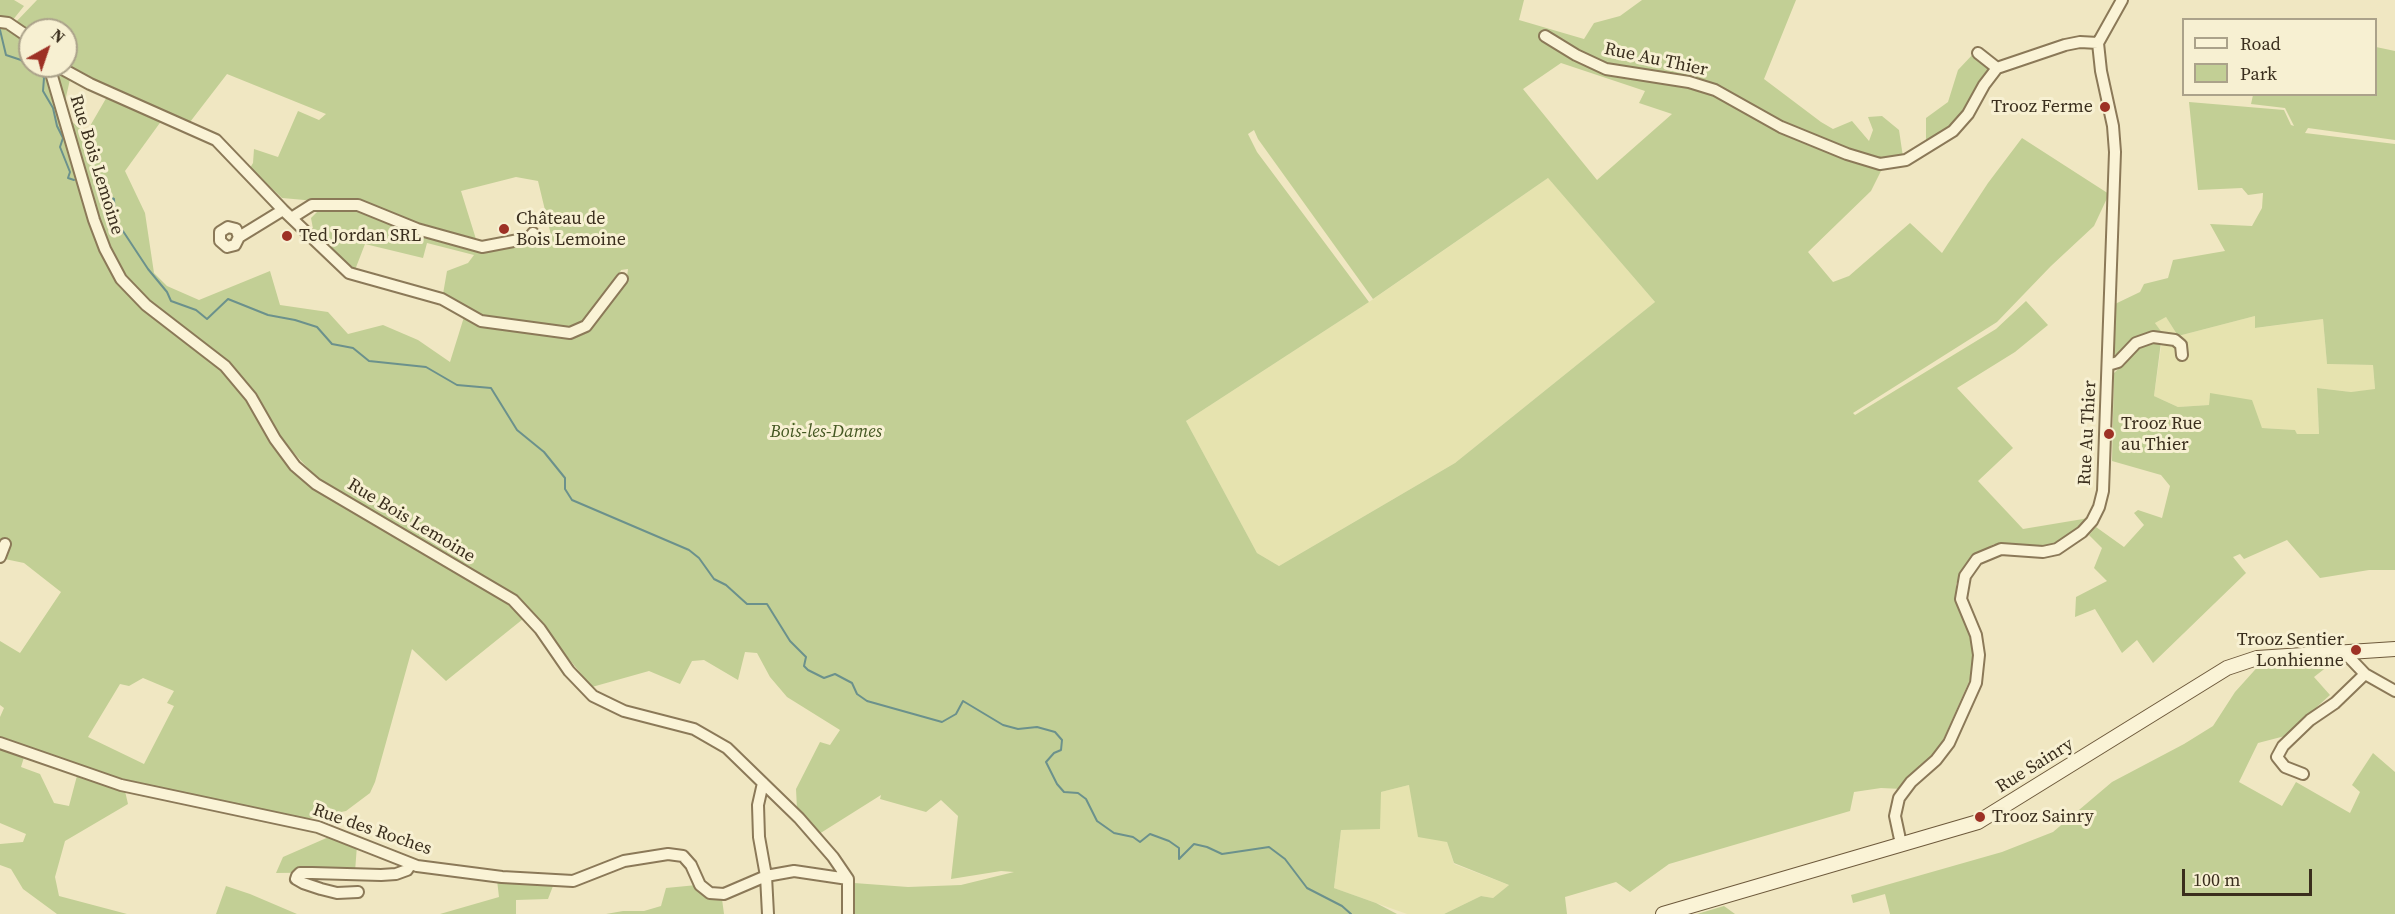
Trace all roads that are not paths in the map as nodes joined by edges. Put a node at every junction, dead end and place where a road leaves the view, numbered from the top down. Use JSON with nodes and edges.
{"nodes":[{"id":1,"x":2122,"y":0,"type":"edge"},
{"id":2,"x":0,"y":21,"type":"edge"},
{"id":3,"x":18,"y":29,"type":"edge"},
{"id":4,"x":1545,"y":36,"type":"dead end"},
{"id":5,"x":2098,"y":43,"type":"junction"},
{"id":6,"x":1978,"y":53,"type":"dead end"},
{"id":7,"x":1997,"y":69,"type":"junction"},
{"id":8,"x":78,"y":77,"type":"edge"},
{"id":9,"x":52,"y":78,"type":"edge"},
{"id":10,"x":283,"y":210,"type":"junction"},
{"id":11,"x":293,"y":218,"type":"junction"},
{"id":12,"x":533,"y":233,"type":"dead end"},
{"id":13,"x":239,"y":237,"type":"dead end"},
{"id":14,"x":622,"y":279,"type":"dead end"},
{"id":15,"x":2182,"y":355,"type":"dead end"},
{"id":16,"x":2108,"y":365,"type":"junction"},
{"id":17,"x":5,"y":544,"type":"dead end"},
{"id":18,"x":0,"y":557,"type":"edge"},
{"id":19,"x":2395,"y":649,"type":"edge"},
{"id":20,"x":2345,"y":653,"type":"junction"},
{"id":21,"x":2366,"y":674,"type":"junction"},
{"id":22,"x":2395,"y":691,"type":"edge"},
{"id":23,"x":0,"y":743,"type":"edge"},
{"id":24,"x":2303,"y":774,"type":"dead end"},
{"id":25,"x":763,"y":783,"type":"junction"},
{"id":26,"x":1901,"y":844,"type":"junction"},
{"id":27,"x":411,"y":864,"type":"junction"},
{"id":28,"x":766,"y":876,"type":"junction"},
{"id":29,"x":848,"y":879,"type":"junction"},
{"id":30,"x":358,"y":892,"type":"dead end"},
{"id":31,"x":768,"y":914,"type":"edge"},
{"id":32,"x":848,"y":914,"type":"edge"},
{"id":33,"x":1663,"y":914,"type":"edge"}],
"edges":[{"from":1,"to":5,"type":"street"},
{"from":2,"to":3,"type":"street"},
{"from":4,"to":7,"type":"street","name":"Rue Au Thier"},
{"from":5,"to":7,"type":"street"},
{"from":5,"to":16,"type":"street","name":"Rue Au Thier"},
{"from":6,"to":7,"type":"street"},
{"from":8,"to":10,"type":"street"},
{"from":9,"to":25,"type":"street","name":"Rue Bois Lemoine"},
{"from":10,"to":11,"type":"street"},
{"from":10,"to":13,"type":"street"},
{"from":11,"to":12,"type":"street"},
{"from":11,"to":14,"type":"street"},
{"from":15,"to":16,"type":"street","name":"Rue Au Thier"},
{"from":16,"to":26,"type":"street","name":"Rue Au Thier"},
{"from":17,"to":18,"type":"street"},
{"from":19,"to":20,"type":"street","name":"Rue Sainry"},
{"from":20,"to":21,"type":"street"},
{"from":20,"to":26,"type":"street","name":"Rue Sainry"},
{"from":21,"to":22,"type":"street"},
{"from":21,"to":24,"type":"street"},
{"from":23,"to":27,"type":"street","name":"Rue des Roches"},
{"from":25,"to":28,"type":"street"},
{"from":25,"to":29,"type":"street","name":"Rue Bois Lemoine"},
{"from":26,"to":33,"type":"street","name":"Rue Sainry"},
{"from":27,"to":28,"type":"street","name":"Rue des Roches"},
{"from":27,"to":30,"type":"street"},
{"from":28,"to":29,"type":"street"},
{"from":28,"to":31,"type":"street"},
{"from":29,"to":32,"type":"street"}]}
